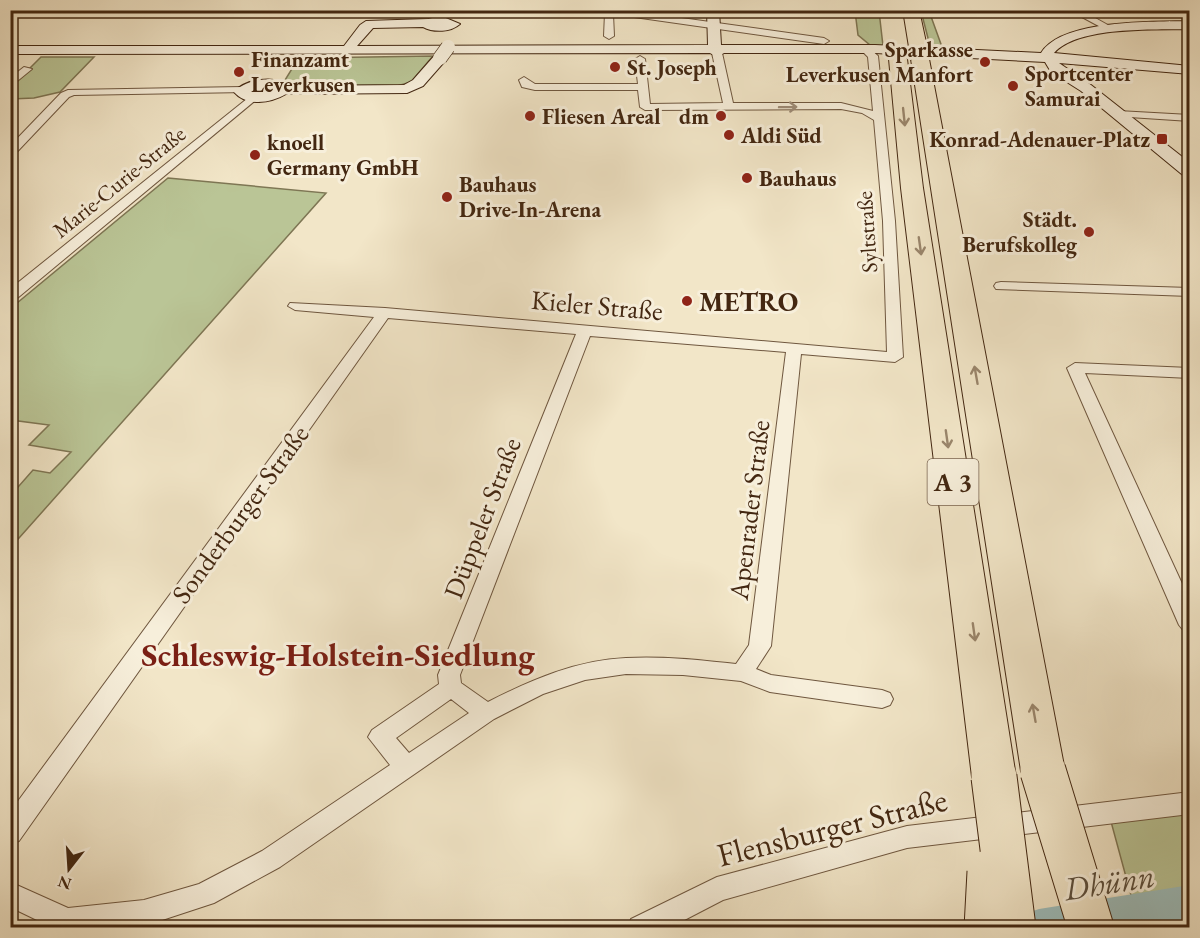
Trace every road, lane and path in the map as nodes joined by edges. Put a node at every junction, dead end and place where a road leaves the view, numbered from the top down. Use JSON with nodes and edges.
{"nodes":[{"id":1,"x":713,"y":10,"type":"edge"},
{"id":2,"x":911,"y":10,"type":"edge"},
{"id":3,"x":1073,"y":10,"type":"edge"},
{"id":4,"x":460,"y":11,"type":"edge"},
{"id":5,"x":607,"y":11,"type":"edge"},
{"id":6,"x":446,"y":24,"type":"junction"},
{"id":7,"x":1190,"y":25,"type":"edge"},
{"id":8,"x":715,"y":26,"type":"junction"},
{"id":9,"x":1112,"y":29,"type":"junction"},
{"id":10,"x":609,"y":36,"type":"dead end"},
{"id":11,"x":824,"y":41,"type":"dead end"},
{"id":12,"x":350,"y":46,"type":"junction"},
{"id":13,"x":896,"y":48,"type":"dead end"},
{"id":14,"x":333,"y":50,"type":"junction"},
{"id":15,"x":363,"y":50,"type":"junction"},
{"id":16,"x":716,"y":51,"type":"junction"},
{"id":17,"x":868,"y":51,"type":"junction"},
{"id":18,"x":10,"y":52,"type":"edge"},
{"id":19,"x":1012,"y":55,"type":"junction"},
{"id":20,"x":1055,"y":58,"type":"junction"},
{"id":21,"x":640,"y":59,"type":"dead end"},
{"id":22,"x":10,"y":69,"type":"edge"},
{"id":23,"x":1190,"y":70,"type":"edge"},
{"id":24,"x":274,"y":74,"type":"junction"},
{"id":25,"x":524,"y":80,"type":"dead end"},
{"id":26,"x":10,"y":84,"type":"edge"},
{"id":27,"x":642,"y":87,"type":"junction"},
{"id":28,"x":248,"y":94,"type":"junction"},
{"id":29,"x":730,"y":106,"type":"junction"},
{"id":30,"x":878,"y":111,"type":"junction"},
{"id":31,"x":1118,"y":114,"type":"junction"},
{"id":32,"x":1190,"y":118,"type":"edge"},
{"id":33,"x":10,"y":153,"type":"edge"},
{"id":34,"x":1190,"y":172,"type":"edge"},
{"id":35,"x":1001,"y":286,"type":"dead end"},
{"id":36,"x":16,"y":287,"type":"edge"},
{"id":37,"x":1190,"y":292,"type":"edge"},
{"id":38,"x":10,"y":297,"type":"edge"},
{"id":39,"x":295,"y":306,"type":"dead end"},
{"id":40,"x":385,"y":312,"type":"junction"},
{"id":41,"x":585,"y":330,"type":"junction"},
{"id":42,"x":794,"y":348,"type":"junction"},
{"id":43,"x":895,"y":357,"type":"joint"},
{"id":44,"x":1190,"y":373,"type":"edge"},
{"id":45,"x":1190,"y":625,"type":"edge"},
{"id":46,"x":742,"y":674,"type":"junction"},
{"id":47,"x":451,"y":687,"type":"junction"},
{"id":48,"x":882,"y":699,"type":"dead end"},
{"id":49,"x":486,"y":713,"type":"junction"},
{"id":50,"x":406,"y":766,"type":"junction"},
{"id":51,"x":1043,"y":771,"type":"junction"},
{"id":52,"x":994,"y":777,"type":"junction"},
{"id":53,"x":1190,"y":803,"type":"edge"},
{"id":54,"x":10,"y":833,"type":"edge"},
{"id":55,"x":10,"y":894,"type":"edge"},
{"id":56,"x":58,"y":924,"type":"edge"},
{"id":57,"x":641,"y":927,"type":"edge"},
{"id":58,"x":987,"y":927,"type":"edge"},
{"id":59,"x":1013,"y":927,"type":"edge"},
{"id":60,"x":1070,"y":927,"type":"edge"},
{"id":61,"x":1091,"y":927,"type":"edge"}],
"edges":[{"from":1,"to":8,"type":"main road"},
{"from":51,"to":2,"type":"highway","number":"A 3","one_way":true},
{"from":3,"to":9,"type":"street"},
{"from":4,"to":6,"type":"main road"},
{"from":5,"to":8,"type":"street"},
{"from":5,"to":10,"type":"street"},
{"from":6,"to":12,"type":"main road"},
{"from":6,"to":24,"type":"main road"},
{"from":7,"to":9,"type":"main road"},
{"from":8,"to":11,"type":"street"},
{"from":8,"to":16,"type":"main road"},
{"from":9,"to":20,"type":"main road"},
{"from":12,"to":14,"type":"main road"},
{"from":12,"to":15,"type":"main road"},
{"from":13,"to":52,"type":"highway","number":"A 3","one_way":true},
{"from":14,"to":15,"type":"main road"},
{"from":14,"to":18,"type":"main road"},
{"from":15,"to":16,"type":"main road"},
{"from":16,"to":17,"type":"main road"},
{"from":16,"to":24,"type":"main road"},
{"from":16,"to":29,"type":"street"},
{"from":17,"to":19,"type":"main road"},
{"from":17,"to":30,"type":"street","name":"Syltstraße"},
{"from":18,"to":24,"type":"main road"},
{"from":19,"to":20,"type":"main road"},
{"from":19,"to":20,"type":"main road"},
{"from":20,"to":23,"type":"main road"},
{"from":20,"to":31,"type":"main road"},
{"from":21,"to":27,"type":"street"},
{"from":22,"to":26,"type":"street"},
{"from":24,"to":28,"type":"main road"},
{"from":24,"to":28,"type":"main road"},
{"from":25,"to":27,"type":"street"},
{"from":27,"to":29,"type":"street"},
{"from":28,"to":33,"type":"street"},
{"from":28,"to":36,"type":"street","name":"Marie-Curie-Straße"},
{"from":29,"to":30,"type":"street","one_way":true},
{"from":30,"to":43,"type":"street","name":"Syltstraße"},
{"from":31,"to":32,"type":"street"},
{"from":31,"to":34,"type":"main road"},
{"from":35,"to":37,"type":"street"},
{"from":36,"to":38,"type":"street","name":"Marie-Curie-Straße"},
{"from":39,"to":40,"type":"street","name":"Kieler Straße"},
{"from":40,"to":41,"type":"street","name":"Kieler Straße"},
{"from":40,"to":54,"type":"street","name":"Sonderburger Straße"},
{"from":41,"to":42,"type":"street","name":"Kieler Straße"},
{"from":41,"to":47,"type":"street","name":"Düppeler Straße"},
{"from":42,"to":43,"type":"street","name":"Kieler Straße"},
{"from":42,"to":46,"type":"street","name":"Apenrader Straße"},
{"from":44,"to":45,"type":"street"},
{"from":46,"to":48,"type":"street"},
{"from":46,"to":49,"type":"street"},
{"from":47,"to":49,"type":"street"},
{"from":47,"to":50,"type":"street"},
{"from":49,"to":50,"type":"street"},
{"from":50,"to":56,"type":"street"},
{"from":51,"to":60,"type":"highway","number":"A 3","bridge":true},
{"from":51,"to":61,"type":"highway","bridge":true},
{"from":52,"to":58,"type":"highway","bridge":true},
{"from":52,"to":59,"type":"highway","number":"A 3","bridge":true},
{"from":53,"to":57,"type":"street","name":"Flensburger Straße"},
{"from":55,"to":56,"type":"street"}]}
